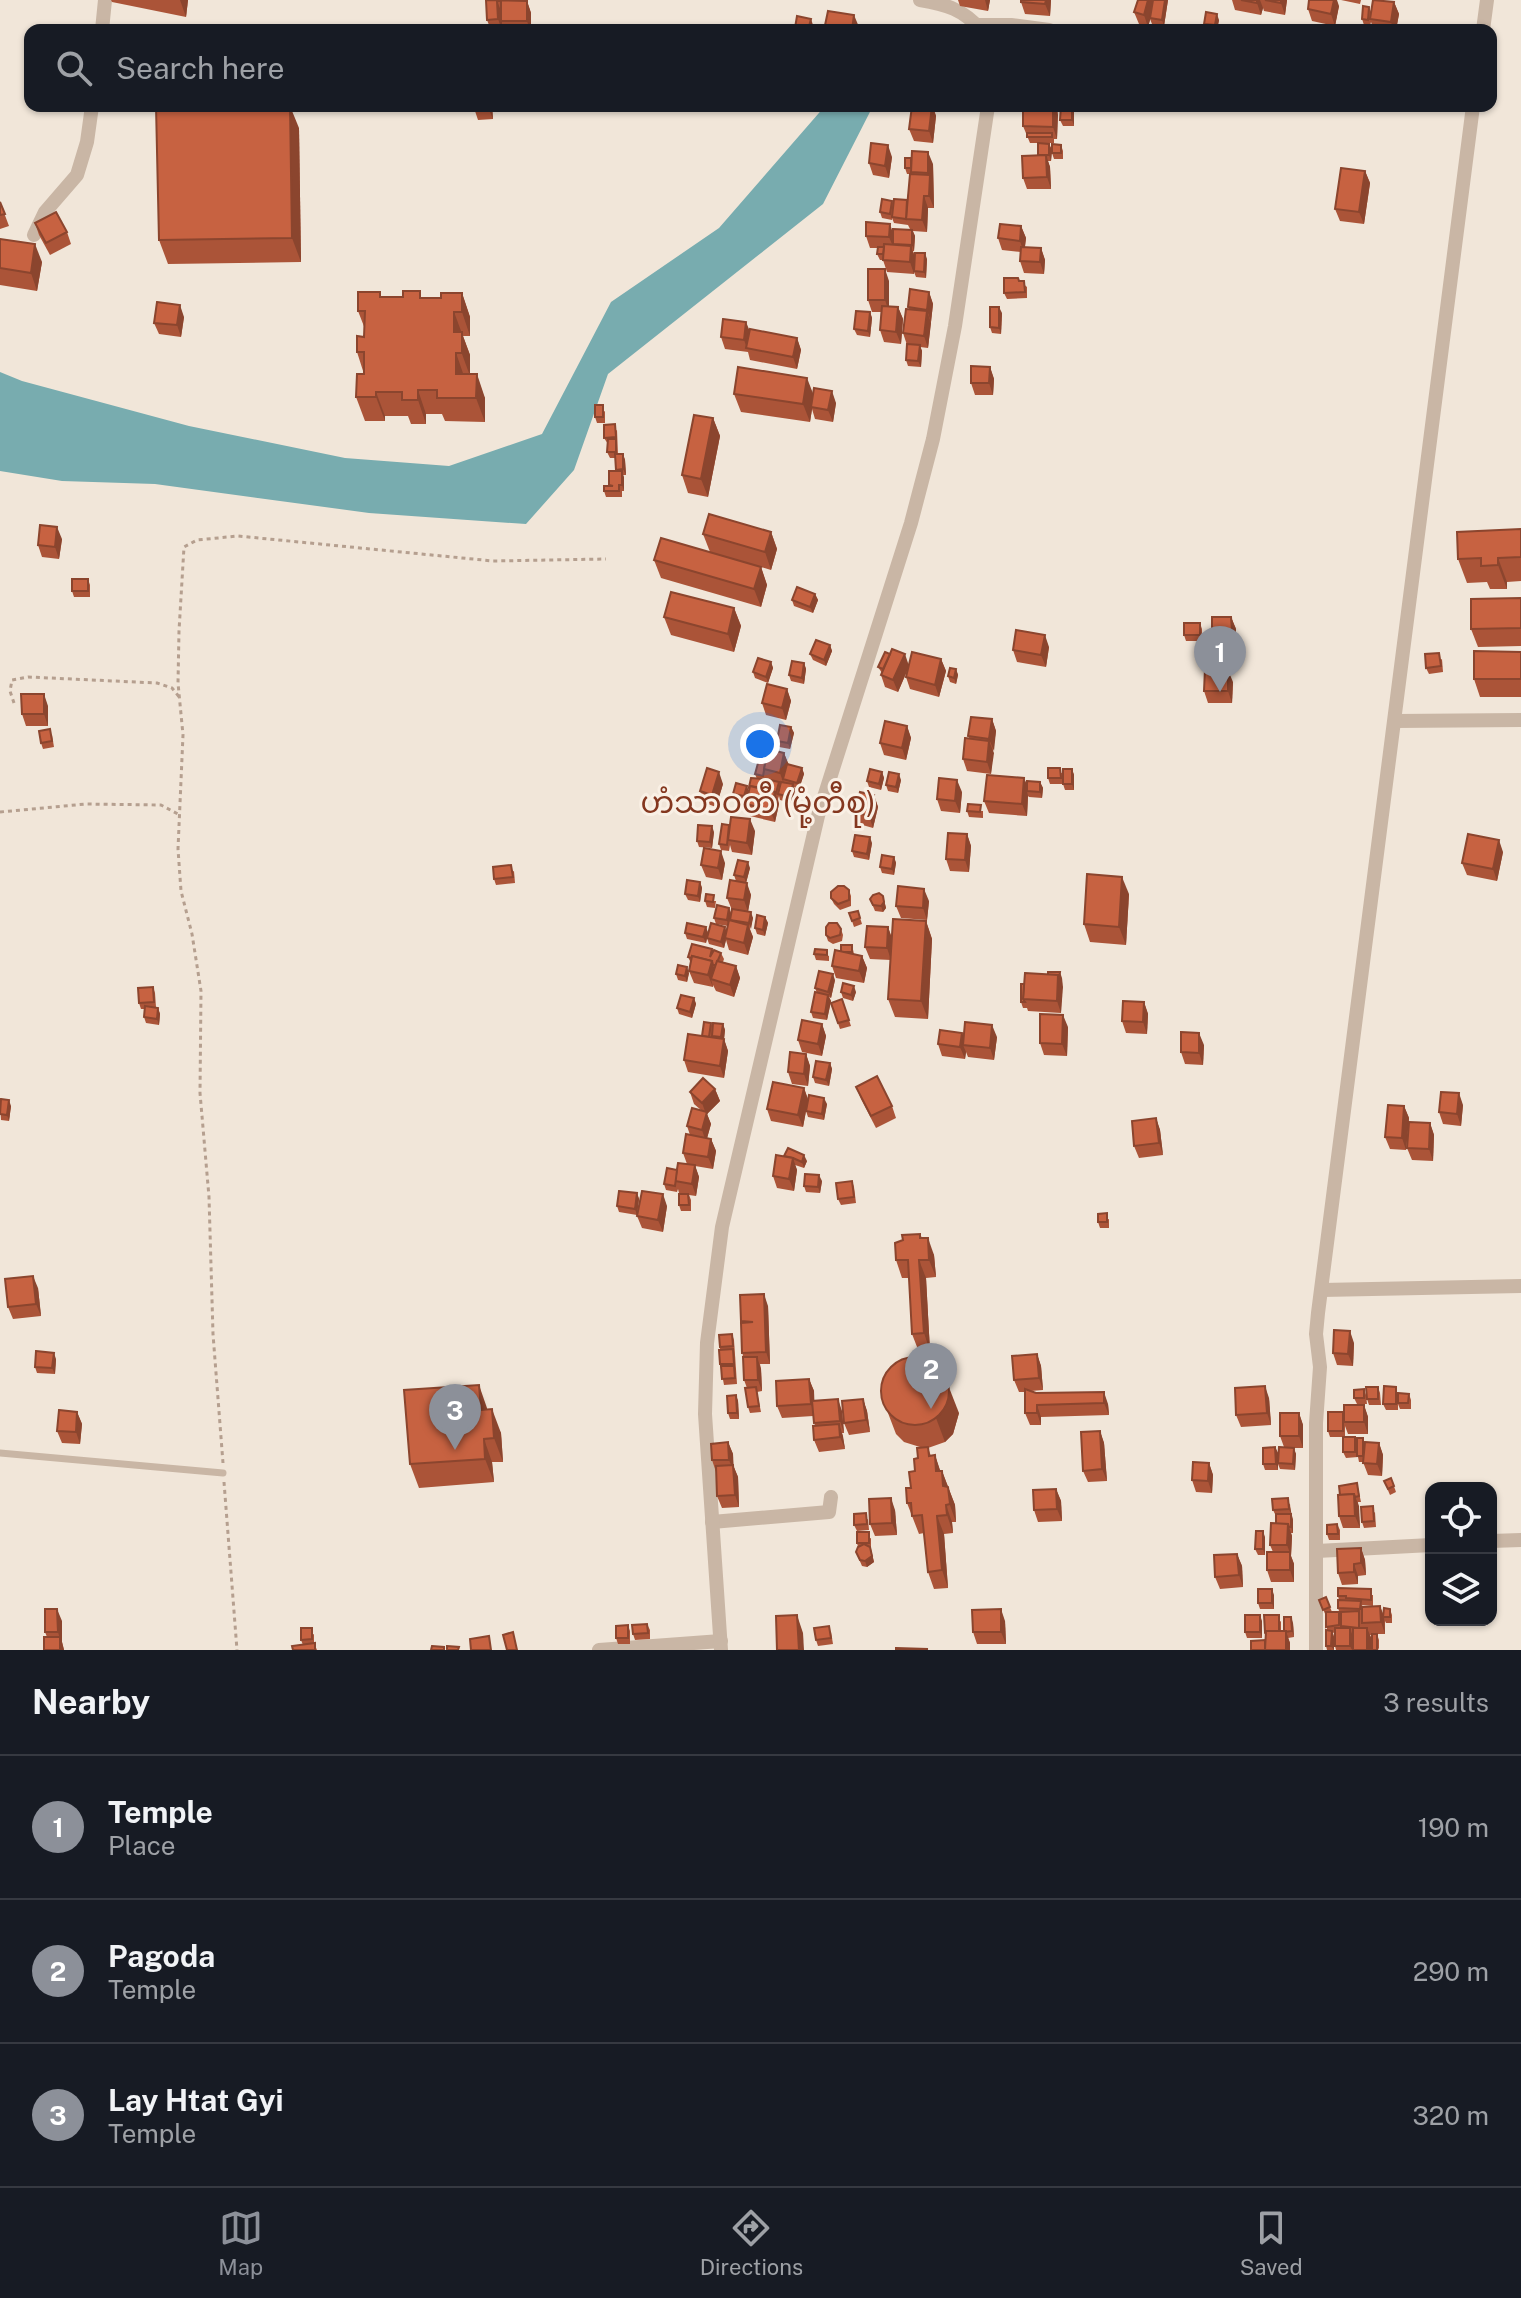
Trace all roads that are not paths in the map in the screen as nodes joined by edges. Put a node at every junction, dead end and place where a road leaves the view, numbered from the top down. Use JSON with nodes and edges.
{"nodes":[{"id":1,"x":105,"y":0,"type":"edge"},
{"id":2,"x":920,"y":0,"type":"edge"},
{"id":3,"x":1487,"y":0,"type":"edge"},
{"id":4,"x":103,"y":24,"type":"edge"},
{"id":5,"x":976,"y":24,"type":"edge"},
{"id":6,"x":1484,"y":24,"type":"edge"},
{"id":7,"x":91,"y":112,"type":"edge"},
{"id":8,"x":987,"y":112,"type":"edge"},
{"id":9,"x":1472,"y":112,"type":"edge"},
{"id":10,"x":34,"y":235,"type":"edge"},
{"id":11,"x":1521,"y":720,"type":"edge"},
{"id":12,"x":1395,"y":721,"type":"junction"},
{"id":13,"x":1521,"y":1286,"type":"edge"},
{"id":14,"x":1322,"y":1290,"type":"junction"},
{"id":15,"x":0,"y":1453,"type":"edge"},
{"id":16,"x":223,"y":1473,"type":"road end"},
{"id":17,"x":831,"y":1497,"type":"dead end"},
{"id":18,"x":712,"y":1522,"type":"junction"},
{"id":19,"x":1521,"y":1540,"type":"edge"},
{"id":20,"x":1497,"y":1541,"type":"edge"},
{"id":21,"x":1425,"y":1545,"type":"edge"},
{"id":22,"x":1317,"y":1551,"type":"junction"},
{"id":23,"x":721,"y":1646,"type":"edge"},
{"id":24,"x":599,"y":1650,"type":"edge"},
{"id":25,"x":1316,"y":1650,"type":"edge"}],
"edges":[{"from":1,"to":4,"type":"street"},
{"from":2,"to":5,"type":"street"},
{"from":3,"to":6,"type":"street"},
{"from":7,"to":10,"type":"street"},
{"from":8,"to":18,"type":"street"},
{"from":9,"to":12,"type":"street"},
{"from":11,"to":12,"type":"street"},
{"from":12,"to":14,"type":"street"},
{"from":13,"to":14,"type":"street"},
{"from":14,"to":22,"type":"street"},
{"from":15,"to":16,"type":"lane"},
{"from":17,"to":18,"type":"street"},
{"from":18,"to":23,"type":"street"},
{"from":19,"to":20,"type":"street"},
{"from":21,"to":22,"type":"street"},
{"from":22,"to":25,"type":"street"},
{"from":23,"to":24,"type":"street"}]}
